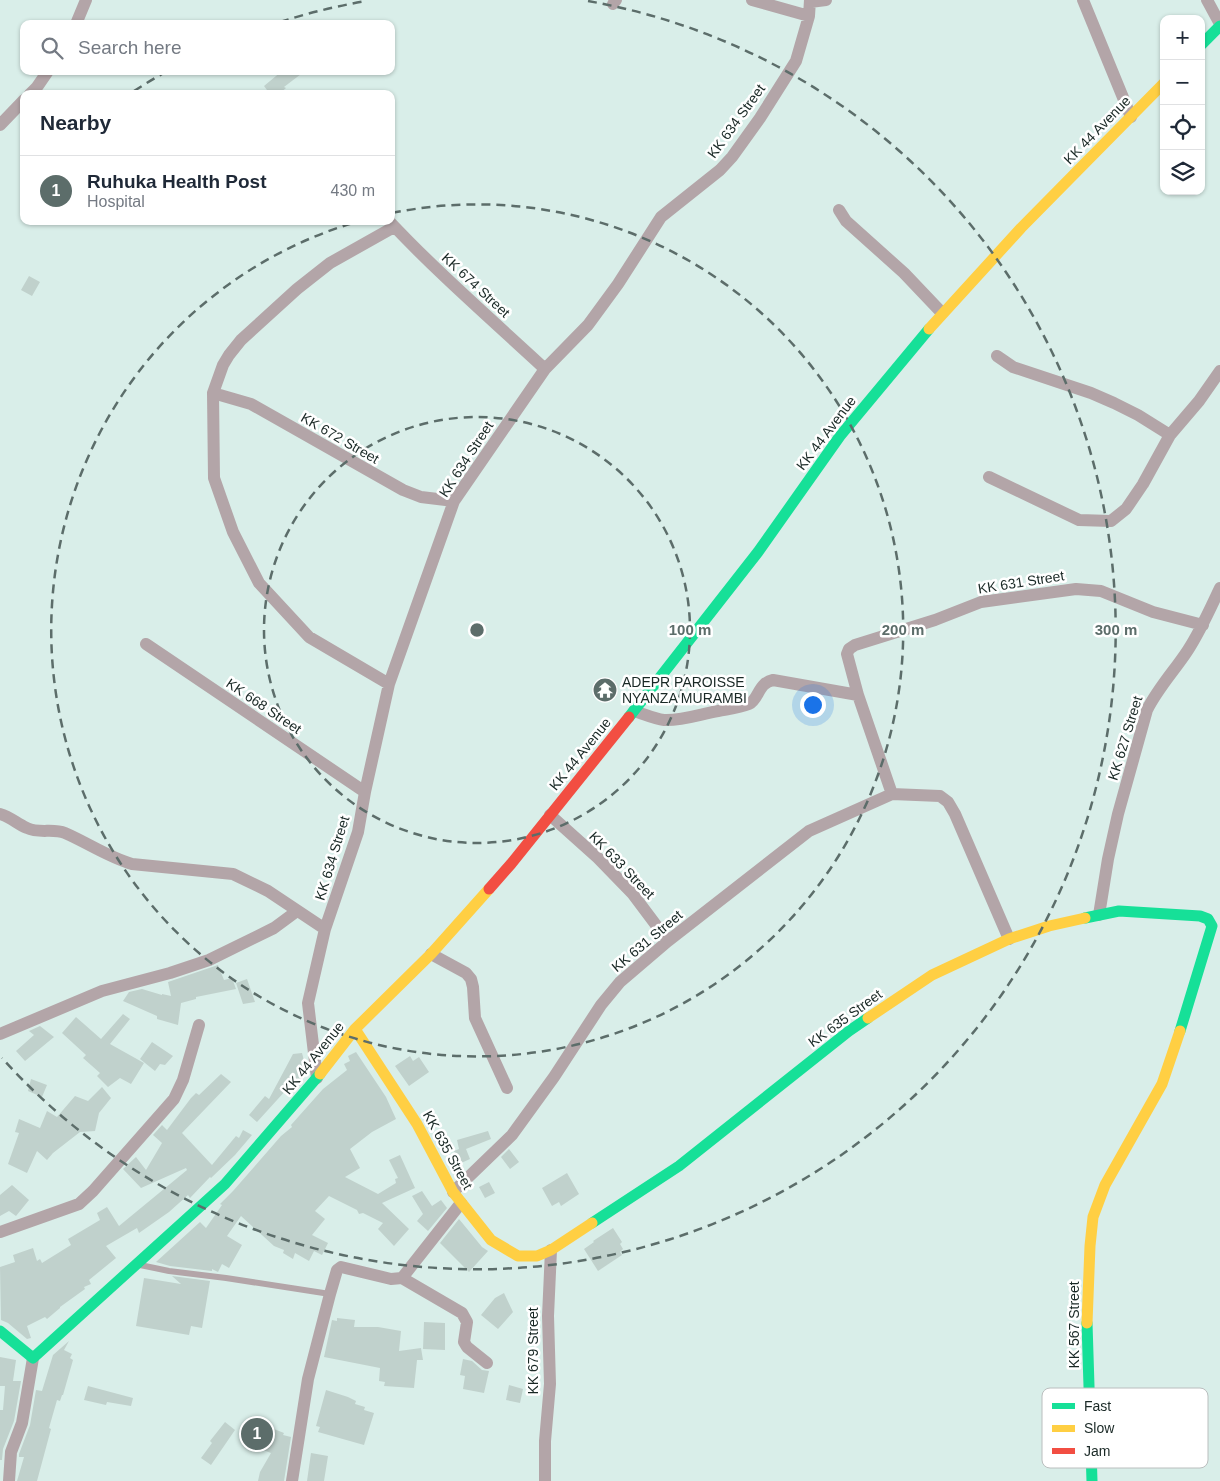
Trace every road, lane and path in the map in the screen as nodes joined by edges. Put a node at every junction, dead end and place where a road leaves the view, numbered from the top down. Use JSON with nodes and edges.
{"nodes":[{"id":1,"x":86,"y":0,"type":"edge"},
{"id":2,"x":752,"y":0,"type":"edge"},
{"id":3,"x":826,"y":0,"type":"edge"},
{"id":4,"x":1084,"y":0,"type":"edge"},
{"id":5,"x":1207,"y":0,"type":"edge"},
{"id":6,"x":810,"y":1,"type":"edge"},
{"id":7,"x":809,"y":16,"type":"junction"},
{"id":8,"x":78,"y":20,"type":"edge"},
{"id":9,"x":1220,"y":25,"type":"edge"},
{"id":10,"x":1205,"y":41,"type":"edge"},
{"id":11,"x":45,"y":75,"type":"edge"},
{"id":12,"x":1160,"y":87,"type":"edge"},
{"id":13,"x":34,"y":90,"type":"edge"},
{"id":14,"x":20,"y":104,"type":"edge"},
{"id":15,"x":1130,"y":117,"type":"junction"},
{"id":16,"x":0,"y":125,"type":"edge"},
{"id":17,"x":839,"y":210,"type":"dead end"},
{"id":18,"x":390,"y":225,"type":"edge"},
{"id":19,"x":393,"y":225,"type":"edge"},
{"id":20,"x":942,"y":313,"type":"junction"},
{"id":21,"x":997,"y":356,"type":"dead end"},
{"id":22,"x":545,"y":369,"type":"junction"},
{"id":23,"x":1220,"y":371,"type":"edge"},
{"id":24,"x":213,"y":393,"type":"junction"},
{"id":25,"x":1170,"y":435,"type":"junction"},
{"id":26,"x":989,"y":478,"type":"dead end"},
{"id":27,"x":454,"y":502,"type":"junction"},
{"id":28,"x":1220,"y":588,"type":"edge"},
{"id":29,"x":1203,"y":624,"type":"junction"},
{"id":30,"x":146,"y":644,"type":"dead end"},
{"id":31,"x":389,"y":684,"type":"junction"},
{"id":32,"x":858,"y":695,"type":"junction"},
{"id":33,"x":634,"y":711,"type":"junction"},
{"id":34,"x":365,"y":792,"type":"junction"},
{"id":35,"x":892,"y":794,"type":"junction"},
{"id":36,"x":0,"y":814,"type":"edge"},
{"id":37,"x":550,"y":815,"type":"junction"},
{"id":38,"x":298,"y":910,"type":"junction"},
{"id":39,"x":1099,"y":915,"type":"junction"},
{"id":40,"x":325,"y":929,"type":"junction"},
{"id":41,"x":1009,"y":939,"type":"junction"},
{"id":42,"x":668,"y":941,"type":"junction"},
{"id":43,"x":431,"y":954,"type":"junction"},
{"id":44,"x":199,"y":1025,"type":"dead end"},
{"id":45,"x":355,"y":1029,"type":"junction"},
{"id":46,"x":0,"y":1034,"type":"edge"},
{"id":47,"x":317,"y":1078,"type":"junction"},
{"id":48,"x":507,"y":1088,"type":"dead end"},
{"id":49,"x":453,"y":1192,"type":"junction"},
{"id":50,"x":1098,"y":1201,"type":"joint"},
{"id":51,"x":461,"y":1203,"type":"junction"},
{"id":52,"x":0,"y":1232,"type":"edge"},
{"id":53,"x":551,"y":1250,"type":"junction"},
{"id":54,"x":136,"y":1264,"type":"junction"},
{"id":55,"x":402,"y":1278,"type":"junction"},
{"id":56,"x":330,"y":1294,"type":"junction"},
{"id":57,"x":2,"y":1336,"type":"edge"},
{"id":58,"x":33,"y":1358,"type":"junction"},
{"id":59,"x":487,"y":1364,"type":"dead end"},
{"id":60,"x":1089,"y":1388,"type":"edge"},
{"id":61,"x":1092,"y":1468,"type":"edge"},
{"id":62,"x":10,"y":1481,"type":"edge"},
{"id":63,"x":292,"y":1481,"type":"edge"},
{"id":64,"x":545,"y":1481,"type":"edge"},
{"id":65,"x":1092,"y":1481,"type":"edge"}],
"edges":[{"from":1,"to":8,"type":"street"},
{"from":2,"to":7,"type":"street"},
{"from":3,"to":6,"type":"street"},
{"from":4,"to":15,"type":"street"},
{"from":5,"to":9,"type":"street"},
{"from":6,"to":7,"type":"street","name":"KK 634 Street"},
{"from":7,"to":22,"type":"street","name":"KK 634 Street"},
{"from":9,"to":10,"type":"main road"},
{"from":11,"to":13,"type":"street"},
{"from":12,"to":15,"type":"main road","name":"KK 44 Avenue"},
{"from":14,"to":16,"type":"street"},
{"from":15,"to":20,"type":"main road","name":"KK 44 Avenue"},
{"from":17,"to":20,"type":"street"},
{"from":18,"to":24,"type":"street"},
{"from":19,"to":22,"type":"street","name":"KK 674 Street"},
{"from":20,"to":33,"type":"main road","name":"KK 44 Avenue"},
{"from":21,"to":25,"type":"street"},
{"from":22,"to":27,"type":"street","name":"KK 634 Street"},
{"from":23,"to":25,"type":"street"},
{"from":24,"to":27,"type":"street","name":"KK 672 Street"},
{"from":24,"to":31,"type":"street"},
{"from":25,"to":26,"type":"street"},
{"from":27,"to":31,"type":"street","name":"KK 634 Street"},
{"from":28,"to":29,"type":"street","name":"KK 627 Street"},
{"from":29,"to":32,"type":"street","name":"KK 631 Street"},
{"from":29,"to":39,"type":"street","name":"KK 627 Street"},
{"from":30,"to":34,"type":"street","name":"KK 668 Street"},
{"from":31,"to":34,"type":"street","name":"KK 634 Street"},
{"from":32,"to":33,"type":"street"},
{"from":32,"to":35,"type":"street","name":"KK 631 Street"},
{"from":33,"to":37,"type":"main road","name":"KK 44 Avenue"},
{"from":34,"to":40,"type":"street","name":"KK 634 Street"},
{"from":35,"to":41,"type":"street","name":"KK 631 Street"},
{"from":35,"to":42,"type":"street","name":"KK 631 Street"},
{"from":36,"to":38,"type":"street"},
{"from":37,"to":42,"type":"street","name":"KK 633 Street"},
{"from":37,"to":43,"type":"main road","name":"KK 44 Avenue"},
{"from":38,"to":40,"type":"street"},
{"from":38,"to":46,"type":"street"},
{"from":39,"to":41,"type":"main road","name":"KK 635 Street"},
{"from":39,"to":50,"type":"main road","name":"KK 635 Street"},
{"from":40,"to":47,"type":"street","name":"KK 634 Street"},
{"from":41,"to":53,"type":"main road","name":"KK 635 Street"},
{"from":42,"to":49,"type":"street","name":"KK 631 Street"},
{"from":43,"to":45,"type":"main road","name":"KK 44 Avenue"},
{"from":43,"to":48,"type":"street"},
{"from":44,"to":52,"type":"street"},
{"from":45,"to":47,"type":"main road","name":"KK 44 Avenue"},
{"from":45,"to":49,"type":"main road","name":"KK 635 Street"},
{"from":47,"to":54,"type":"main road","name":"KK 44 Avenue"},
{"from":49,"to":51,"type":"main road","name":"KK 635 Street"},
{"from":50,"to":60,"type":"main road","name":"KK 567 Street"},
{"from":51,"to":53,"type":"main road","name":"KK 635 Street"},
{"from":51,"to":55,"type":"street"},
{"from":53,"to":64,"type":"street","name":"KK 679 Street"},
{"from":54,"to":56,"type":"lane"},
{"from":54,"to":58,"type":"main road","name":"KK 44 Avenue"},
{"from":55,"to":56,"type":"street"},
{"from":55,"to":59,"type":"street"},
{"from":56,"to":63,"type":"street"},
{"from":57,"to":58,"type":"main road"},
{"from":58,"to":62,"type":"street"},
{"from":61,"to":65,"type":"main road","name":"KK 567 Street"}]}
